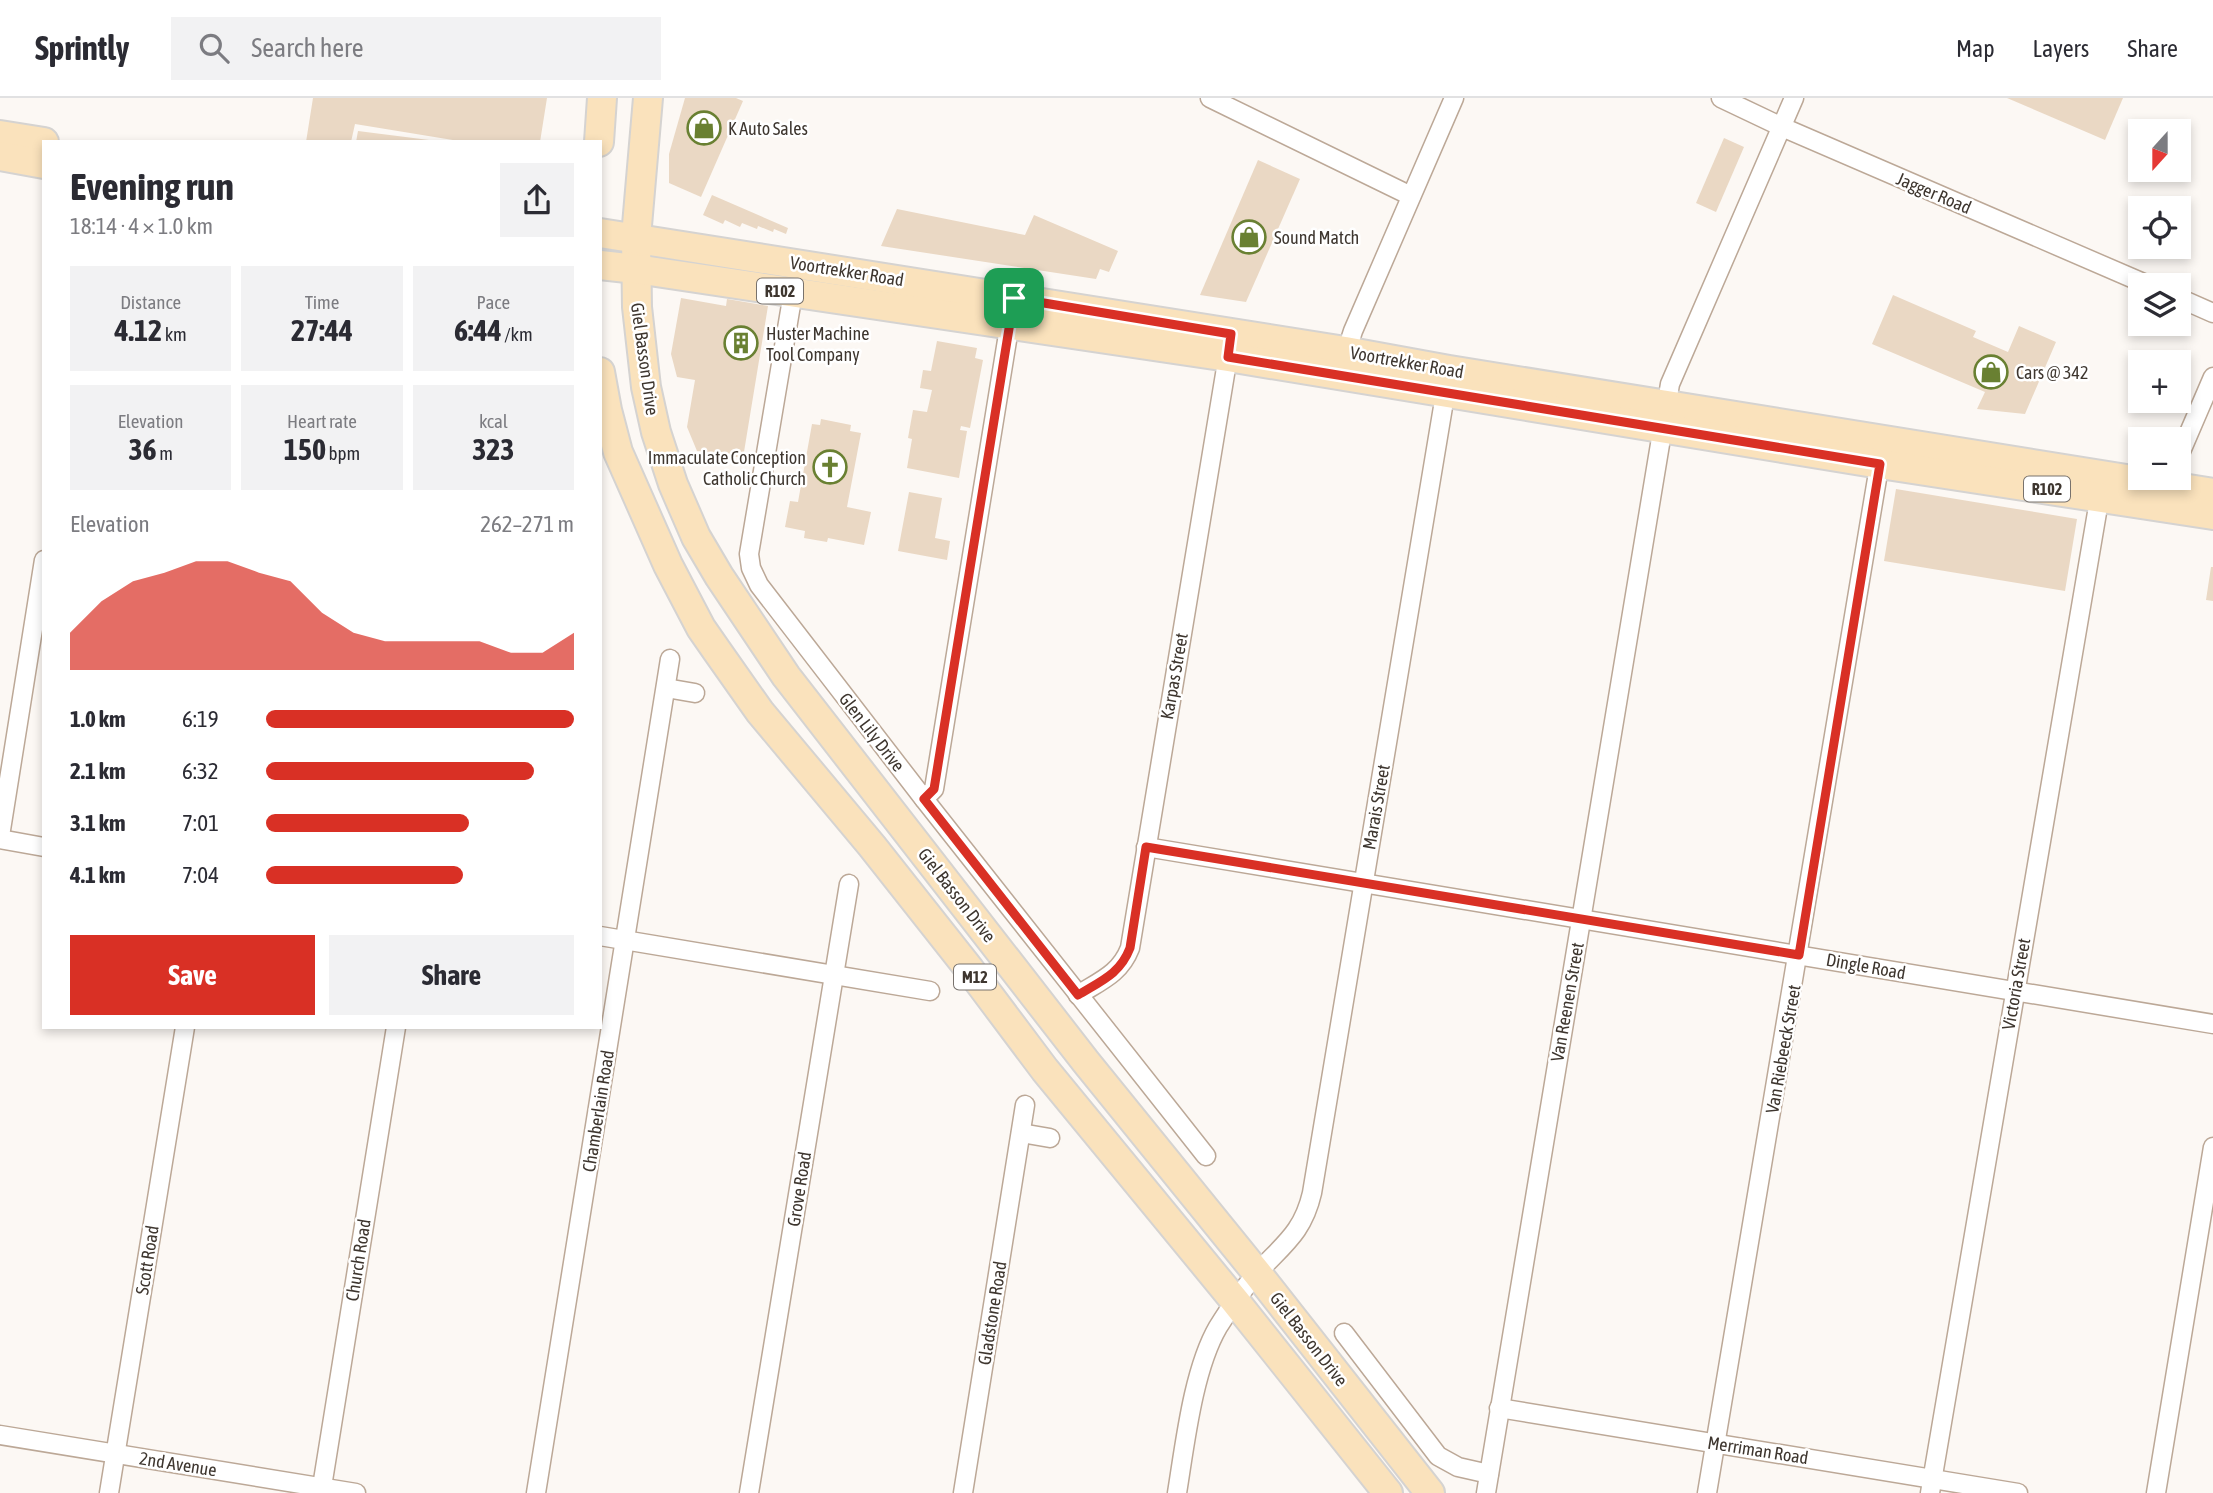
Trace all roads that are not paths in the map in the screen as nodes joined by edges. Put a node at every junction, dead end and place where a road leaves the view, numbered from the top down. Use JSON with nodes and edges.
{"nodes":[{"id":1,"x":602,"y":98,"type":"edge"},
{"id":2,"x":648,"y":98,"type":"edge"},
{"id":3,"x":1210,"y":98,"type":"edge"},
{"id":4,"x":1454,"y":98,"type":"edge"},
{"id":5,"x":1721,"y":98,"type":"edge"},
{"id":6,"x":1794,"y":98,"type":"edge"},
{"id":7,"x":1782,"y":127,"type":"junction"},
{"id":8,"x":0,"y":135,"type":"edge"},
{"id":9,"x":599,"y":140,"type":"edge"},
{"id":10,"x":42,"y":142,"type":"edge"},
{"id":11,"x":0,"y":156,"type":"edge"},
{"id":12,"x":42,"y":164,"type":"edge"},
{"id":13,"x":1412,"y":196,"type":"junction"},
{"id":14,"x":602,"y":233,"type":"edge"},
{"id":15,"x":636,"y":237,"type":"junction"},
{"id":16,"x":602,"y":265,"type":"edge"},
{"id":17,"x":636,"y":269,"type":"junction"},
{"id":18,"x":2128,"y":276,"type":"edge"},
{"id":19,"x":793,"y":293,"type":"junction"},
{"id":20,"x":2191,"y":304,"type":"edge"},
{"id":21,"x":1012,"y":311,"type":"junction"},
{"id":22,"x":2213,"y":313,"type":"edge"},
{"id":23,"x":1230,"y":345,"type":"junction"},
{"id":24,"x":1343,"y":364,"type":"junction"},
{"id":25,"x":2213,"y":377,"type":"edge"},
{"id":26,"x":1448,"y":381,"type":"junction"},
{"id":27,"x":602,"y":383,"type":"edge"},
{"id":28,"x":1665,"y":416,"type":"junction"},
{"id":29,"x":2191,"y":428,"type":"edge"},
{"id":30,"x":1882,"y":451,"type":"junction"},
{"id":31,"x":2101,"y":486,"type":"junction"},
{"id":32,"x":2171,"y":491,"type":"edge"},
{"id":33,"x":2213,"y":492,"type":"edge"},
{"id":34,"x":2213,"y":516,"type":"edge"},
{"id":35,"x":42,"y":573,"type":"edge"},
{"id":36,"x":670,"y":659,"type":"dead end"},
{"id":37,"x":666,"y":688,"type":"junction"},
{"id":38,"x":695,"y":693,"type":"dead end"},
{"id":39,"x":924,"y":799,"type":"junction"},
{"id":40,"x":0,"y":838,"type":"edge"},
{"id":41,"x":42,"y":846,"type":"edge"},
{"id":42,"x":1146,"y":847,"type":"junction"},
{"id":43,"x":1363,"y":882,"type":"junction"},
{"id":44,"x":849,"y":884,"type":"dead end"},
{"id":45,"x":1581,"y":919,"type":"junction"},
{"id":46,"x":602,"y":936,"type":"edge"},
{"id":47,"x":626,"y":940,"type":"junction"},
{"id":48,"x":1799,"y":955,"type":"junction"},
{"id":49,"x":834,"y":975,"type":"junction"},
{"id":50,"x":930,"y":991,"type":"dead end"},
{"id":51,"x":2015,"y":992,"type":"junction"},
{"id":52,"x":1078,"y":995,"type":"junction"},
{"id":53,"x":2213,"y":1024,"type":"edge"},
{"id":54,"x":185,"y":1029,"type":"edge"},
{"id":55,"x":396,"y":1029,"type":"edge"},
{"id":56,"x":1026,"y":1105,"type":"dead end"},
{"id":57,"x":1021,"y":1133,"type":"junction"},
{"id":58,"x":1050,"y":1138,"type":"dead end"},
{"id":59,"x":2213,"y":1147,"type":"edge"},
{"id":60,"x":1206,"y":1156,"type":"dead end"},
{"id":61,"x":1257,"y":1273,"type":"junction"},
{"id":62,"x":1235,"y":1301,"type":"junction"},
{"id":63,"x":1344,"y":1333,"type":"dead end"},
{"id":64,"x":1499,"y":1408,"type":"junction"},
{"id":65,"x":0,"y":1435,"type":"edge"},
{"id":66,"x":1716,"y":1444,"type":"junction"},
{"id":67,"x":116,"y":1454,"type":"junction"},
{"id":68,"x":1489,"y":1474,"type":"junction"},
{"id":69,"x":1931,"y":1486,"type":"edge"},
{"id":70,"x":321,"y":1490,"type":"edge"},
{"id":71,"x":109,"y":1493,"type":"edge"},
{"id":72,"x":356,"y":1493,"type":"edge"},
{"id":73,"x":536,"y":1493,"type":"edge"},
{"id":74,"x":749,"y":1493,"type":"edge"},
{"id":75,"x":963,"y":1493,"type":"edge"},
{"id":76,"x":1177,"y":1493,"type":"edge"},
{"id":77,"x":1388,"y":1493,"type":"edge"},
{"id":78,"x":1430,"y":1493,"type":"edge"},
{"id":79,"x":1486,"y":1493,"type":"edge"},
{"id":80,"x":1707,"y":1493,"type":"edge"},
{"id":81,"x":2018,"y":1493,"type":"edge"},
{"id":82,"x":2156,"y":1493,"type":"edge"}],
"edges":[{"from":1,"to":9,"type":"main road"},
{"from":2,"to":15,"type":"main road","number":"M12"},
{"from":3,"to":13,"type":"street"},
{"from":4,"to":13,"type":"street"},
{"from":5,"to":7,"type":"street","name":"Jagger Road"},
{"from":6,"to":7,"type":"street","name":"Van Reenen Street"},
{"from":7,"to":18,"type":"street","name":"Jagger Road"},
{"from":7,"to":28,"type":"street","name":"Van Reenen Street"},
{"from":8,"to":10,"type":"main road"},
{"from":11,"to":12,"type":"main road"},
{"from":13,"to":24,"type":"street"},
{"from":14,"to":15,"type":"main road","name":"Voortrekker Road","number":"R102"},
{"from":15,"to":17,"type":"main road","number":"M12"},
{"from":15,"to":21,"type":"main road","name":"Voortrekker Road","number":"R102"},
{"from":16,"to":17,"type":"main road","name":"Voortrekker Road","number":"R102"},
{"from":17,"to":19,"type":"main road","name":"Voortrekker Road","number":"R102"},
{"from":17,"to":61,"type":"main road","name":"Giel Basson Drive","number":"M12"},
{"from":19,"to":21,"type":"main road","name":"Voortrekker Road","number":"R102"},
{"from":19,"to":39,"type":"street","name":"Glen Lily Drive"},
{"from":20,"to":22,"type":"street"},
{"from":21,"to":23,"type":"main road","name":"Voortrekker Road","number":"R102"},
{"from":21,"to":39,"type":"street"},
{"from":23,"to":24,"type":"main road","name":"Voortrekker Road","number":"R102"},
{"from":23,"to":42,"type":"street","name":"Karpas Street"},
{"from":24,"to":26,"type":"main road","name":"Voortrekker Road","number":"R102"},
{"from":25,"to":29,"type":"street"},
{"from":26,"to":28,"type":"main road","name":"Voortrekker Road","number":"R102"},
{"from":26,"to":43,"type":"street","name":"Marais Street"},
{"from":27,"to":62,"type":"main road","name":"Giel Basson Drive","number":"M12"},
{"from":28,"to":30,"type":"main road","name":"Voortrekker Road","number":"R102"},
{"from":28,"to":45,"type":"street","name":"Van Reenen Street"},
{"from":30,"to":31,"type":"main road","name":"Voortrekker Road","number":"R102"},
{"from":30,"to":48,"type":"street","name":"Van Riebeeck Street"},
{"from":31,"to":32,"type":"main road","name":"Voortrekker Road","number":"R102"},
{"from":31,"to":51,"type":"street","name":"Victoria Street"},
{"from":32,"to":33,"type":"main road","name":"Voortrekker Road","number":"R102"},
{"from":32,"to":34,"type":"main road","name":"Voortrekker Road","number":"R102"},
{"from":35,"to":40,"type":"street"},
{"from":36,"to":37,"type":"street","name":"Chamberlain Road"},
{"from":37,"to":38,"type":"street"},
{"from":37,"to":47,"type":"street","name":"Chamberlain Road"},
{"from":39,"to":52,"type":"street","name":"Glen Lily Drive"},
{"from":40,"to":41,"type":"street"},
{"from":42,"to":43,"type":"street","name":"Dingle Road"},
{"from":42,"to":52,"type":"street","name":"Karpas Street"},
{"from":43,"to":45,"type":"street","name":"Dingle Road"},
{"from":43,"to":61,"type":"street","name":"Marais Street"},
{"from":44,"to":49,"type":"street","name":"Grove Road"},
{"from":45,"to":48,"type":"street","name":"Dingle Road"},
{"from":45,"to":64,"type":"street","name":"Van Reenen Street"},
{"from":46,"to":47,"type":"street"},
{"from":47,"to":49,"type":"street"},
{"from":47,"to":73,"type":"street","name":"Chamberlain Road"},
{"from":48,"to":51,"type":"street","name":"Dingle Road"},
{"from":48,"to":66,"type":"street","name":"Van Riebeeck Street"},
{"from":49,"to":50,"type":"street"},
{"from":49,"to":74,"type":"street","name":"Grove Road"},
{"from":51,"to":53,"type":"street","name":"Dingle Road"},
{"from":51,"to":69,"type":"street","name":"Victoria Street"},
{"from":52,"to":60,"type":"street","name":"Glen Lily Drive"},
{"from":54,"to":67,"type":"street","name":"Scott Road"},
{"from":55,"to":70,"type":"street","name":"Church Road"},
{"from":56,"to":57,"type":"street","name":"Gladstone Road"},
{"from":57,"to":58,"type":"street"},
{"from":57,"to":75,"type":"street","name":"Gladstone Road"},
{"from":59,"to":82,"type":"street"},
{"from":61,"to":62,"type":"street","name":"Marais Street"},
{"from":61,"to":78,"type":"main road","name":"Giel Basson Drive","number":"M12"},
{"from":62,"to":76,"type":"street","name":"Marais Street"},
{"from":62,"to":77,"type":"main road","name":"Giel Basson Drive","number":"M12"},
{"from":63,"to":68,"type":"street"},
{"from":64,"to":66,"type":"street","name":"Merriman Road"},
{"from":64,"to":68,"type":"street","name":"Van Reenen Street"},
{"from":65,"to":67,"type":"street","name":"2nd Avenue"},
{"from":66,"to":69,"type":"street","name":"Merriman Road"},
{"from":66,"to":80,"type":"street","name":"Van Riebeeck Street"},
{"from":67,"to":70,"type":"street","name":"2nd Avenue"},
{"from":67,"to":71,"type":"street","name":"Scott Road"},
{"from":68,"to":79,"type":"street","name":"Van Reenen Street"},
{"from":69,"to":81,"type":"street","name":"Merriman Road"},
{"from":70,"to":72,"type":"street","name":"2nd Avenue"}]}
